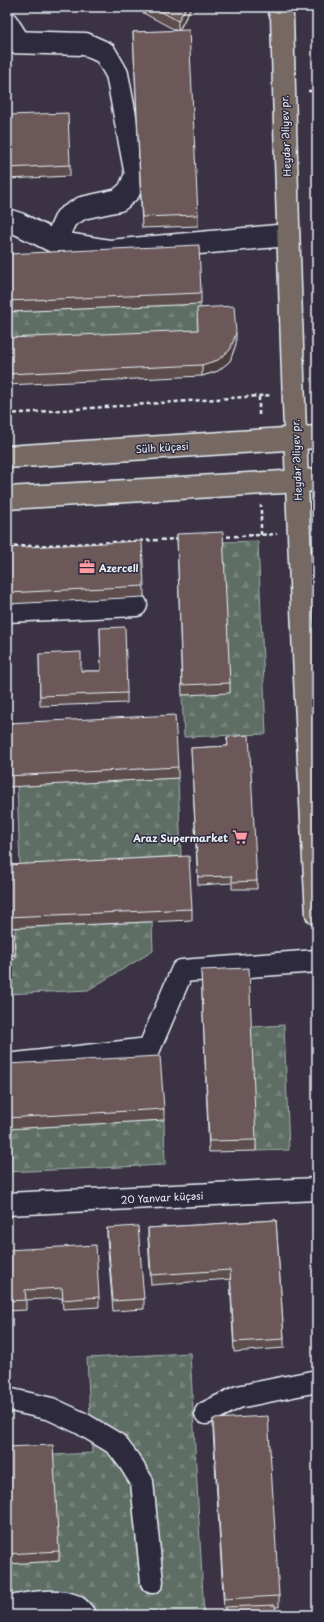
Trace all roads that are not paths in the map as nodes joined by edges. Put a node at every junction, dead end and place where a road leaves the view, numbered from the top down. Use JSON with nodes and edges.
{"nodes":[{"id":1,"x":278,"y":7,"type":"edge"},
{"id":2,"x":7,"y":23,"type":"edge"},
{"id":3,"x":13,"y":42,"type":"edge"},
{"id":4,"x":7,"y":220,"type":"edge"},
{"id":5,"x":288,"y":235,"type":"junction"},
{"id":6,"x":54,"y":242,"type":"junction"},
{"id":7,"x":317,"y":436,"type":"edge"},
{"id":8,"x":296,"y":438,"type":"junction"},
{"id":9,"x":7,"y":457,"type":"edge"},
{"id":10,"x":307,"y":481,"type":"edge"},
{"id":11,"x":7,"y":498,"type":"edge"},
{"id":12,"x":136,"y":605,"type":"dead end"},
{"id":13,"x":7,"y":611,"type":"edge"},
{"id":14,"x":317,"y":914,"type":"edge"},
{"id":15,"x":317,"y":961,"type":"edge"},
{"id":16,"x":7,"y":1065,"type":"edge"},
{"id":17,"x":317,"y":1189,"type":"edge"},
{"id":18,"x":7,"y":1204,"type":"edge"},
{"id":19,"x":317,"y":1381,"type":"edge"},
{"id":20,"x":7,"y":1399,"type":"edge"},
{"id":21,"x":206,"y":1413,"type":"dead end"},
{"id":22,"x":152,"y":1582,"type":"dead end"},
{"id":23,"x":7,"y":1608,"type":"edge"},
{"id":24,"x":84,"y":1615,"type":"edge"}],
"edges":[{"from":1,"to":5,"type":"main road","name":"Heydər Əliyev pr."},
{"from":2,"to":3,"type":"street"},
{"from":3,"to":6,"type":"street"},
{"from":4,"to":6,"type":"street"},
{"from":5,"to":6,"type":"street"},
{"from":5,"to":8,"type":"main road","name":"Heydər Əliyev pr."},
{"from":7,"to":8,"type":"main road","name":"Sülh küçəsi"},
{"from":8,"to":9,"type":"main road","name":"Sülh küçəsi"},
{"from":8,"to":10,"type":"main road","name":"Heydər Əliyev pr."},
{"from":10,"to":11,"type":"main road"},
{"from":10,"to":14,"type":"main road","name":"Heydər Əliyev pr."},
{"from":12,"to":13,"type":"street"},
{"from":15,"to":16,"type":"street"},
{"from":17,"to":18,"type":"street","name":"20 Yanvar küçəsi"},
{"from":19,"to":21,"type":"street"},
{"from":20,"to":22,"type":"street"},
{"from":23,"to":24,"type":"street"}]}
